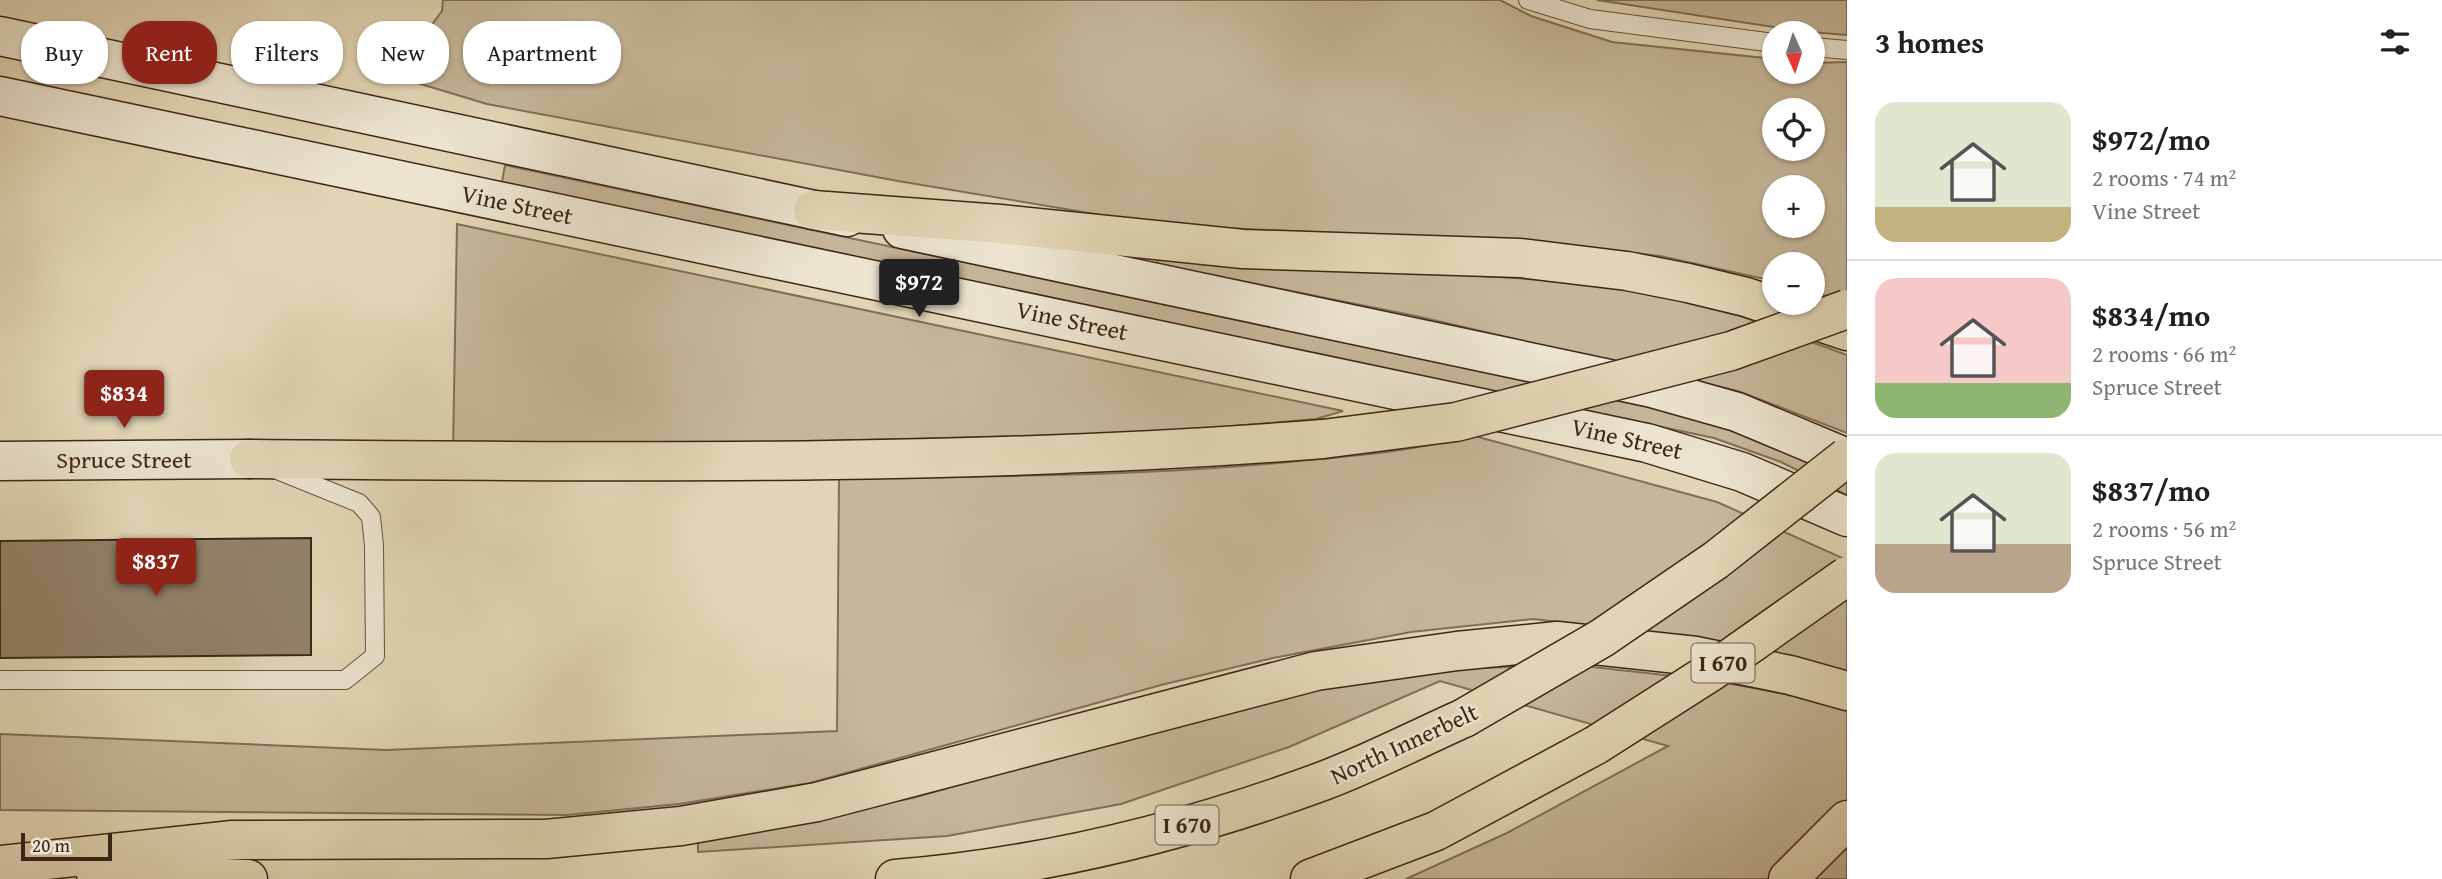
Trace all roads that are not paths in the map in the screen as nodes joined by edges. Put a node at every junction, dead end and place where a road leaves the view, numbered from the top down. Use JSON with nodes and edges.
{"nodes":[{"id":1,"x":1528,"y":0,"type":"edge"},
{"id":2,"x":0,"y":36,"type":"edge"},
{"id":3,"x":1762,"y":41,"type":"edge"},
{"id":4,"x":1825,"y":48,"type":"edge"},
{"id":5,"x":1847,"y":50,"type":"edge"},
{"id":6,"x":0,"y":96,"type":"edge"},
{"id":7,"x":813,"y":209,"type":"junction"},
{"id":8,"x":1847,"y":309,"type":"edge"},
{"id":9,"x":1847,"y":331,"type":"edge"},
{"id":10,"x":1847,"y":458,"type":"edge"},
{"id":11,"x":249,"y":459,"type":"junction"},
{"id":12,"x":0,"y":461,"type":"edge"},
{"id":13,"x":1847,"y":517,"type":"edge"},
{"id":14,"x":1847,"y":576,"type":"edge"},
{"id":15,"x":0,"y":680,"type":"edge"},
{"id":16,"x":1847,"y":691,"type":"edge"},
{"id":17,"x":1847,"y":820,"type":"edge"},
{"id":18,"x":0,"y":865,"type":"edge"},
{"id":19,"x":0,"y":872,"type":"edge"},
{"id":20,"x":248,"y":879,"type":"edge"},
{"id":21,"x":895,"y":879,"type":"edge"},
{"id":22,"x":1310,"y":879,"type":"edge"},
{"id":23,"x":1788,"y":879,"type":"edge"}],
"edges":[{"from":1,"to":3,"type":"lane"},
{"from":2,"to":7,"type":"street"},
{"from":4,"to":5,"type":"lane"},
{"from":6,"to":13,"type":"street","name":"Vine Street"},
{"from":7,"to":9,"type":"highway"},
{"from":7,"to":10,"type":"street"},
{"from":8,"to":11,"type":"highway","bridge":true},
{"from":10,"to":21,"type":"highway","name":"North Innerbelt","number":"I 670","bridge":true},
{"from":11,"to":12,"type":"street","name":"Spruce Street"},
{"from":11,"to":15,"type":"lane"},
{"from":14,"to":22,"type":"highway","number":"I 670","bridge":true},
{"from":16,"to":18,"type":"highway"},
{"from":17,"to":23,"type":"highway"},
{"from":19,"to":20,"type":"highway"}]}
